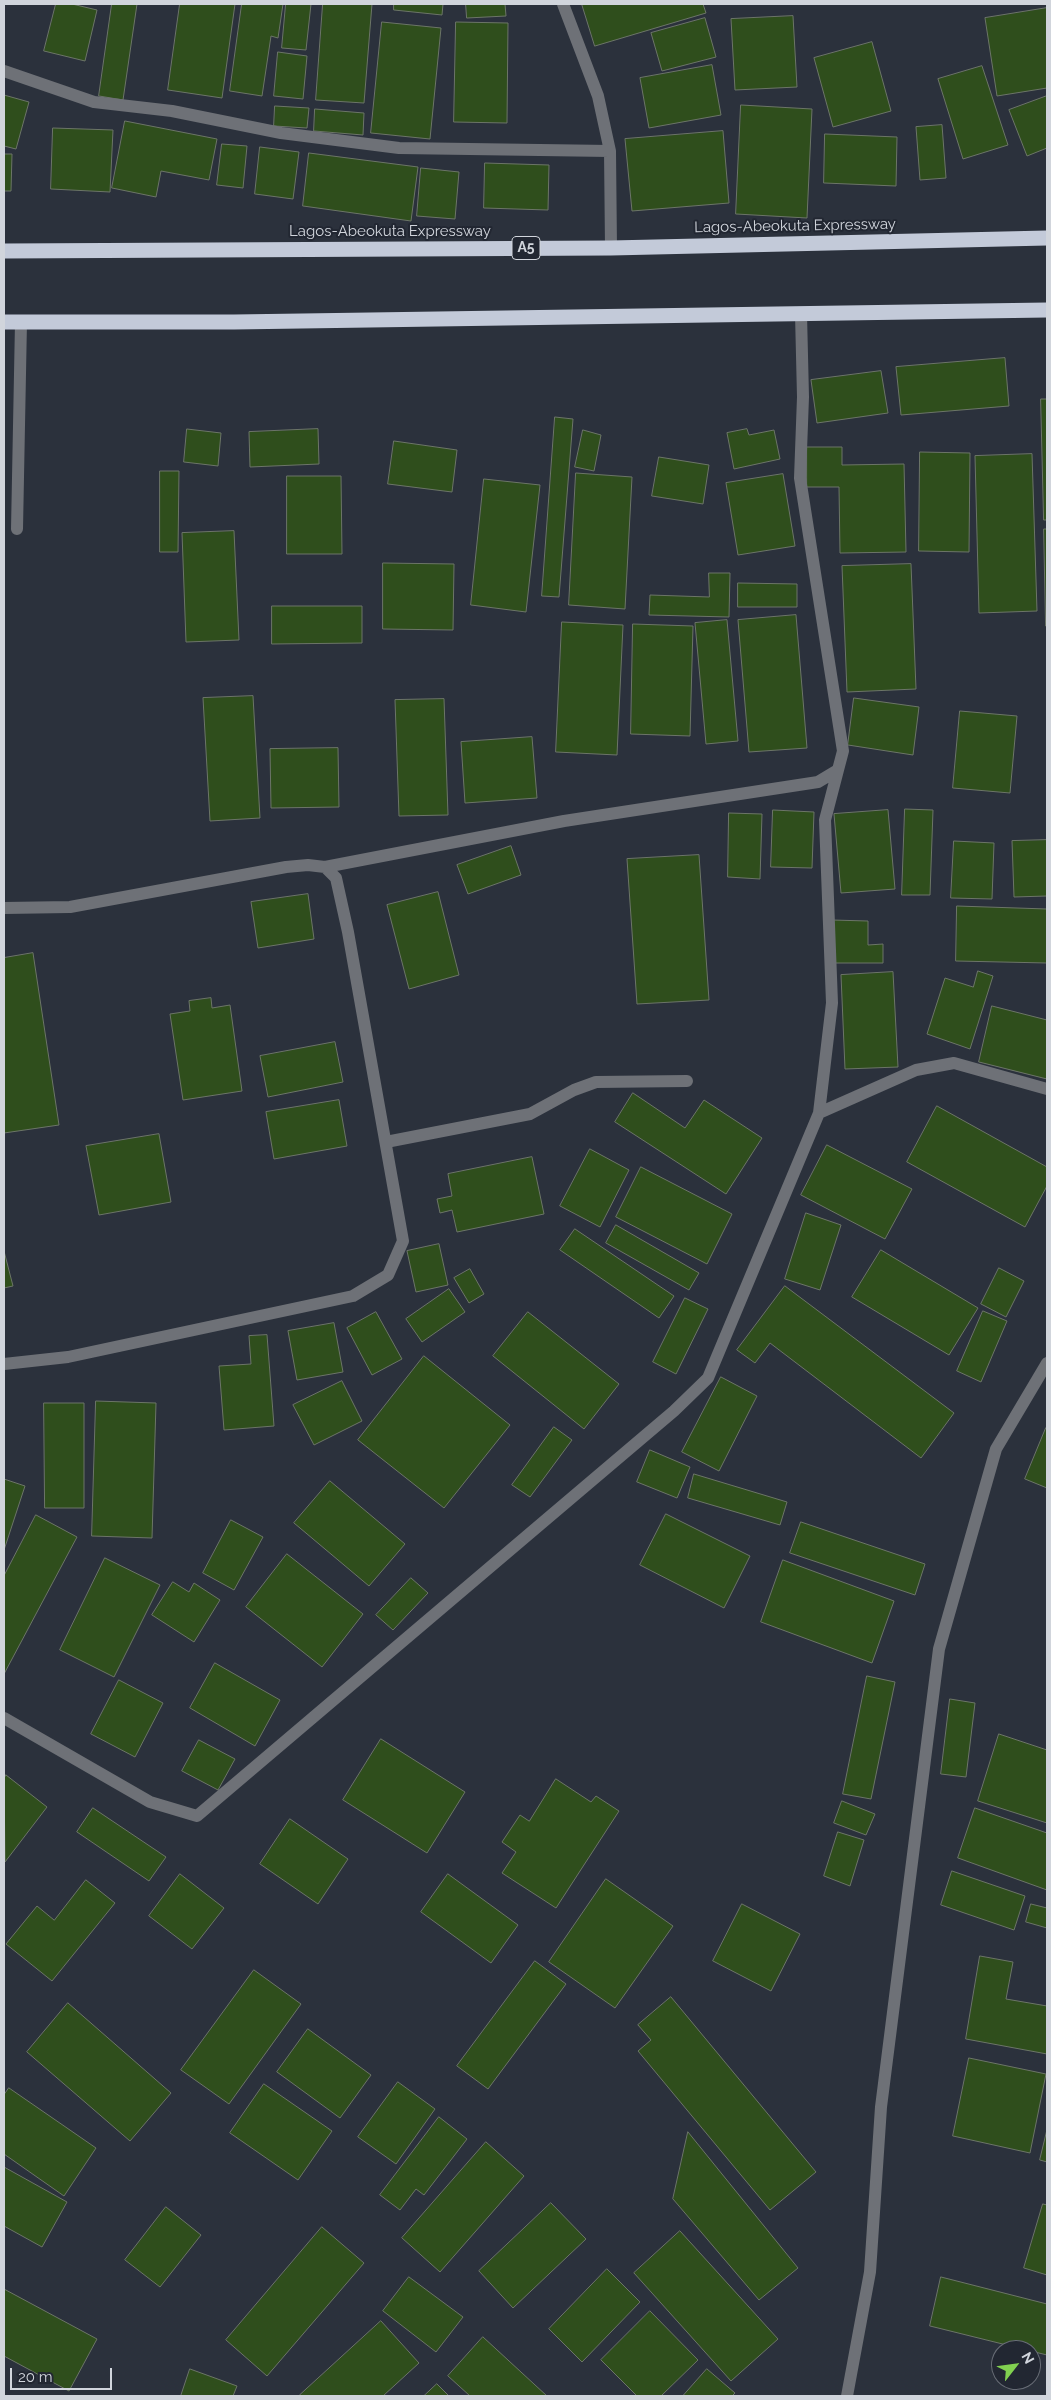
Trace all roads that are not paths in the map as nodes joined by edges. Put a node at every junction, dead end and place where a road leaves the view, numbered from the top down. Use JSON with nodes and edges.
{"nodes":[{"id":1,"x":563,"y":4,"type":"edge"},
{"id":2,"x":4,"y":71,"type":"edge"},
{"id":3,"x":610,"y":151,"type":"junction"},
{"id":4,"x":1047,"y":238,"type":"edge"},
{"id":5,"x":611,"y":248,"type":"junction"},
{"id":6,"x":4,"y":250,"type":"edge"},
{"id":7,"x":1047,"y":310,"type":"edge"},
{"id":8,"x":801,"y":314,"type":"junction"},
{"id":9,"x":4,"y":322,"type":"edge"},
{"id":10,"x":21,"y":322,"type":"junction"},
{"id":11,"x":17,"y":529,"type":"dead end"},
{"id":12,"x":838,"y":770,"type":"junction"},
{"id":13,"x":325,"y":867,"type":"junction"},
{"id":14,"x":4,"y":908,"type":"edge"},
{"id":15,"x":687,"y":1081,"type":"dead end"},
{"id":16,"x":1047,"y":1089,"type":"edge"},
{"id":17,"x":819,"y":1113,"type":"junction"},
{"id":18,"x":386,"y":1142,"type":"junction"},
{"id":19,"x":1047,"y":1363,"type":"edge"},
{"id":20,"x":4,"y":1364,"type":"edge"},
{"id":21,"x":4,"y":1718,"type":"edge"},
{"id":22,"x":847,"y":2396,"type":"edge"}],
"edges":[{"from":1,"to":3,"type":"street"},
{"from":2,"to":3,"type":"street"},
{"from":3,"to":5,"type":"street"},
{"from":4,"to":5,"type":"highway","name":"Lagos-Abeokuta Expressway","number":"A5"},
{"from":5,"to":6,"type":"highway","name":"Lagos-Abeokuta Expressway","number":"A5"},
{"from":7,"to":8,"type":"highway"},
{"from":8,"to":10,"type":"highway"},
{"from":8,"to":12,"type":"street"},
{"from":9,"to":10,"type":"highway"},
{"from":10,"to":11,"type":"street"},
{"from":12,"to":13,"type":"street"},
{"from":12,"to":17,"type":"street"},
{"from":13,"to":14,"type":"street"},
{"from":13,"to":18,"type":"street"},
{"from":15,"to":18,"type":"street"},
{"from":16,"to":17,"type":"street"},
{"from":17,"to":21,"type":"street"},
{"from":18,"to":20,"type":"street"},
{"from":19,"to":22,"type":"street"}]}
